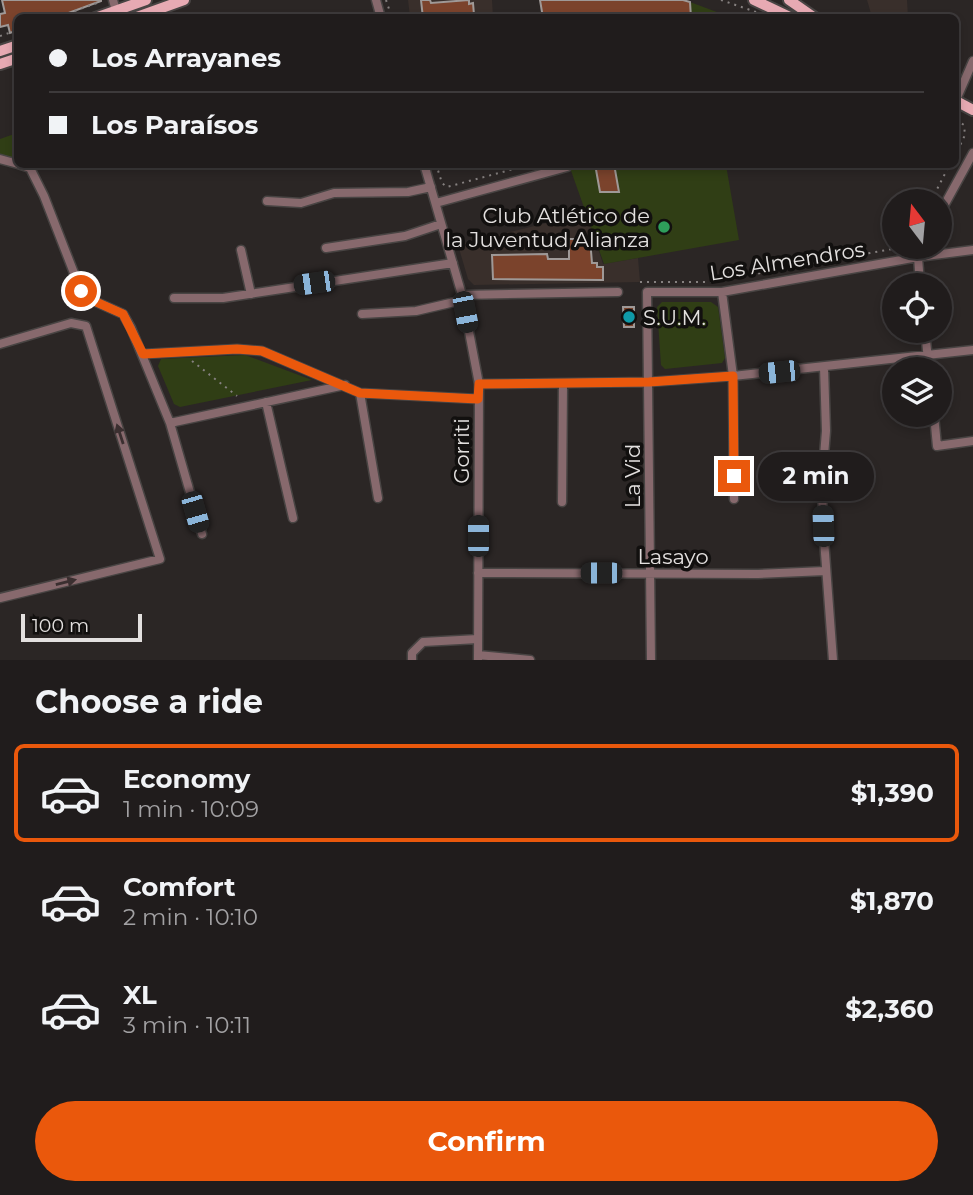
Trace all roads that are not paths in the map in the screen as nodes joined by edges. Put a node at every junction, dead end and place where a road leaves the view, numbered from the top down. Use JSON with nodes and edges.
{"nodes":[{"id":1,"x":146,"y":0,"type":"edge"},
{"id":2,"x":184,"y":0,"type":"edge"},
{"id":3,"x":754,"y":0,"type":"edge"},
{"id":4,"x":789,"y":0,"type":"edge"},
{"id":5,"x":116,"y":9,"type":"edge"},
{"id":6,"x":145,"y":14,"type":"edge"},
{"id":7,"x":784,"y":14,"type":"edge"},
{"id":8,"x":809,"y":14,"type":"edge"},
{"id":9,"x":973,"y":61,"type":"edge"},
{"id":10,"x":959,"y":93,"type":"edge"},
{"id":11,"x":973,"y":153,"type":"edge"},
{"id":12,"x":30,"y":168,"type":"edge"},
{"id":13,"x":425,"y":168,"type":"edge"},
{"id":14,"x":563,"y":168,"type":"edge"},
{"id":15,"x":431,"y":187,"type":"junction"},
{"id":16,"x":952,"y":191,"type":"edge"},
{"id":17,"x":267,"y":201,"type":"dead end"},
{"id":18,"x":436,"y":203,"type":"junction"},
{"id":19,"x":441,"y":224,"type":"junction"},
{"id":20,"x":326,"y":248,"type":"dead end"},
{"id":21,"x":241,"y":250,"type":"dead end"},
{"id":22,"x":973,"y":250,"type":"edge"},
{"id":23,"x":952,"y":253,"type":"edge"},
{"id":24,"x":907,"y":259,"type":"edge"},
{"id":25,"x":453,"y":263,"type":"junction"},
{"id":26,"x":618,"y":292,"type":"dead end"},
{"id":27,"x":647,"y":292,"type":"joint"},
{"id":28,"x":722,"y":292,"type":"junction"},
{"id":29,"x":251,"y":294,"type":"junction"},
{"id":30,"x":462,"y":297,"type":"junction"},
{"id":31,"x":174,"y":298,"type":"dead end"},
{"id":32,"x":362,"y":314,"type":"dead end"},
{"id":33,"x":926,"y":343,"type":"edge"},
{"id":34,"x":0,"y":344,"type":"edge"},
{"id":35,"x":973,"y":350,"type":"edge"},
{"id":36,"x":143,"y":354,"type":"junction"},
{"id":37,"x":927,"y":355,"type":"junction"},
{"id":38,"x":824,"y":367,"type":"junction"},
{"id":39,"x":733,"y":376,"type":"junction"},
{"id":40,"x":649,"y":382,"type":"junction"},
{"id":41,"x":479,"y":384,"type":"junction"},
{"id":42,"x":563,"y":384,"type":"junction"},
{"id":43,"x":345,"y":385,"type":"junction"},
{"id":44,"x":360,"y":393,"type":"junction"},
{"id":45,"x":478,"y":399,"type":"junction"},
{"id":46,"x":266,"y":402,"type":"junction"},
{"id":47,"x":170,"y":423,"type":"junction"},
{"id":48,"x":935,"y":427,"type":"edge"},
{"id":49,"x":973,"y":441,"type":"edge"},
{"id":50,"x":378,"y":498,"type":"dead end"},
{"id":51,"x":734,"y":499,"type":"dead end"},
{"id":52,"x":562,"y":502,"type":"dead end"},
{"id":53,"x":293,"y":517,"type":"dead end"},
{"id":54,"x":202,"y":534,"type":"dead end"},
{"id":55,"x":825,"y":571,"type":"junction"},
{"id":56,"x":478,"y":573,"type":"junction"},
{"id":57,"x":650,"y":573,"type":"junction"},
{"id":58,"x":0,"y":598,"type":"edge"},
{"id":59,"x":478,"y":639,"type":"junction"},
{"id":60,"x":478,"y":657,"type":"edge"},
{"id":61,"x":412,"y":660,"type":"edge"},
{"id":62,"x":530,"y":660,"type":"edge"},
{"id":63,"x":651,"y":660,"type":"edge"},
{"id":64,"x":833,"y":660,"type":"edge"}],
"edges":[{"from":1,"to":5,"type":"main road"},
{"from":2,"to":6,"type":"main road"},
{"from":3,"to":7,"type":"main road"},
{"from":4,"to":8,"type":"main road"},
{"from":9,"to":10,"type":"street"},
{"from":11,"to":16,"type":"street"},
{"from":12,"to":36,"type":"street"},
{"from":13,"to":15,"type":"street","name":"Gorriti"},
{"from":14,"to":18,"type":"street"},
{"from":15,"to":17,"type":"street"},
{"from":15,"to":18,"type":"street","name":"Gorriti"},
{"from":18,"to":19,"type":"street","name":"Gorriti"},
{"from":19,"to":20,"type":"street"},
{"from":19,"to":25,"type":"street","name":"Gorriti"},
{"from":21,"to":29,"type":"street"},
{"from":22,"to":23,"type":"street","name":"Los Almendros"},
{"from":24,"to":28,"type":"street","name":"Los Almendros"},
{"from":25,"to":29,"type":"street"},
{"from":25,"to":30,"type":"street","name":"Gorriti"},
{"from":26,"to":30,"type":"street"},
{"from":27,"to":28,"type":"street","name":"Los Almendros"},
{"from":27,"to":40,"type":"street","name":"La Vid"},
{"from":28,"to":39,"type":"street"},
{"from":29,"to":31,"type":"street"},
{"from":30,"to":32,"type":"street"},
{"from":30,"to":41,"type":"street","name":"Gorriti"},
{"from":33,"to":37,"type":"street"},
{"from":58,"to":34,"type":"street","one_way":true},
{"from":35,"to":37,"type":"street"},
{"from":36,"to":43,"type":"street"},
{"from":36,"to":47,"type":"street"},
{"from":37,"to":38,"type":"street"},
{"from":38,"to":39,"type":"street"},
{"from":38,"to":55,"type":"street"},
{"from":39,"to":40,"type":"street"},
{"from":39,"to":51,"type":"street"},
{"from":40,"to":42,"type":"street"},
{"from":40,"to":57,"type":"street","name":"La Vid"},
{"from":41,"to":42,"type":"street"},
{"from":41,"to":45,"type":"street","name":"Gorriti"},
{"from":42,"to":52,"type":"street"},
{"from":43,"to":44,"type":"street"},
{"from":43,"to":46,"type":"street"},
{"from":44,"to":45,"type":"street"},
{"from":44,"to":50,"type":"street"},
{"from":45,"to":56,"type":"street","name":"Gorriti"},
{"from":46,"to":47,"type":"street"},
{"from":46,"to":53,"type":"street"},
{"from":47,"to":54,"type":"street"},
{"from":48,"to":49,"type":"street"},
{"from":55,"to":57,"type":"street","name":"Lasayo"},
{"from":55,"to":64,"type":"street"},
{"from":56,"to":57,"type":"street","name":"Lasayo"},
{"from":56,"to":59,"type":"street","name":"Gorriti"},
{"from":57,"to":63,"type":"street","name":"La Vid"},
{"from":59,"to":60,"type":"street","name":"Gorriti"},
{"from":59,"to":61,"type":"street"},
{"from":60,"to":62,"type":"street"}]}
